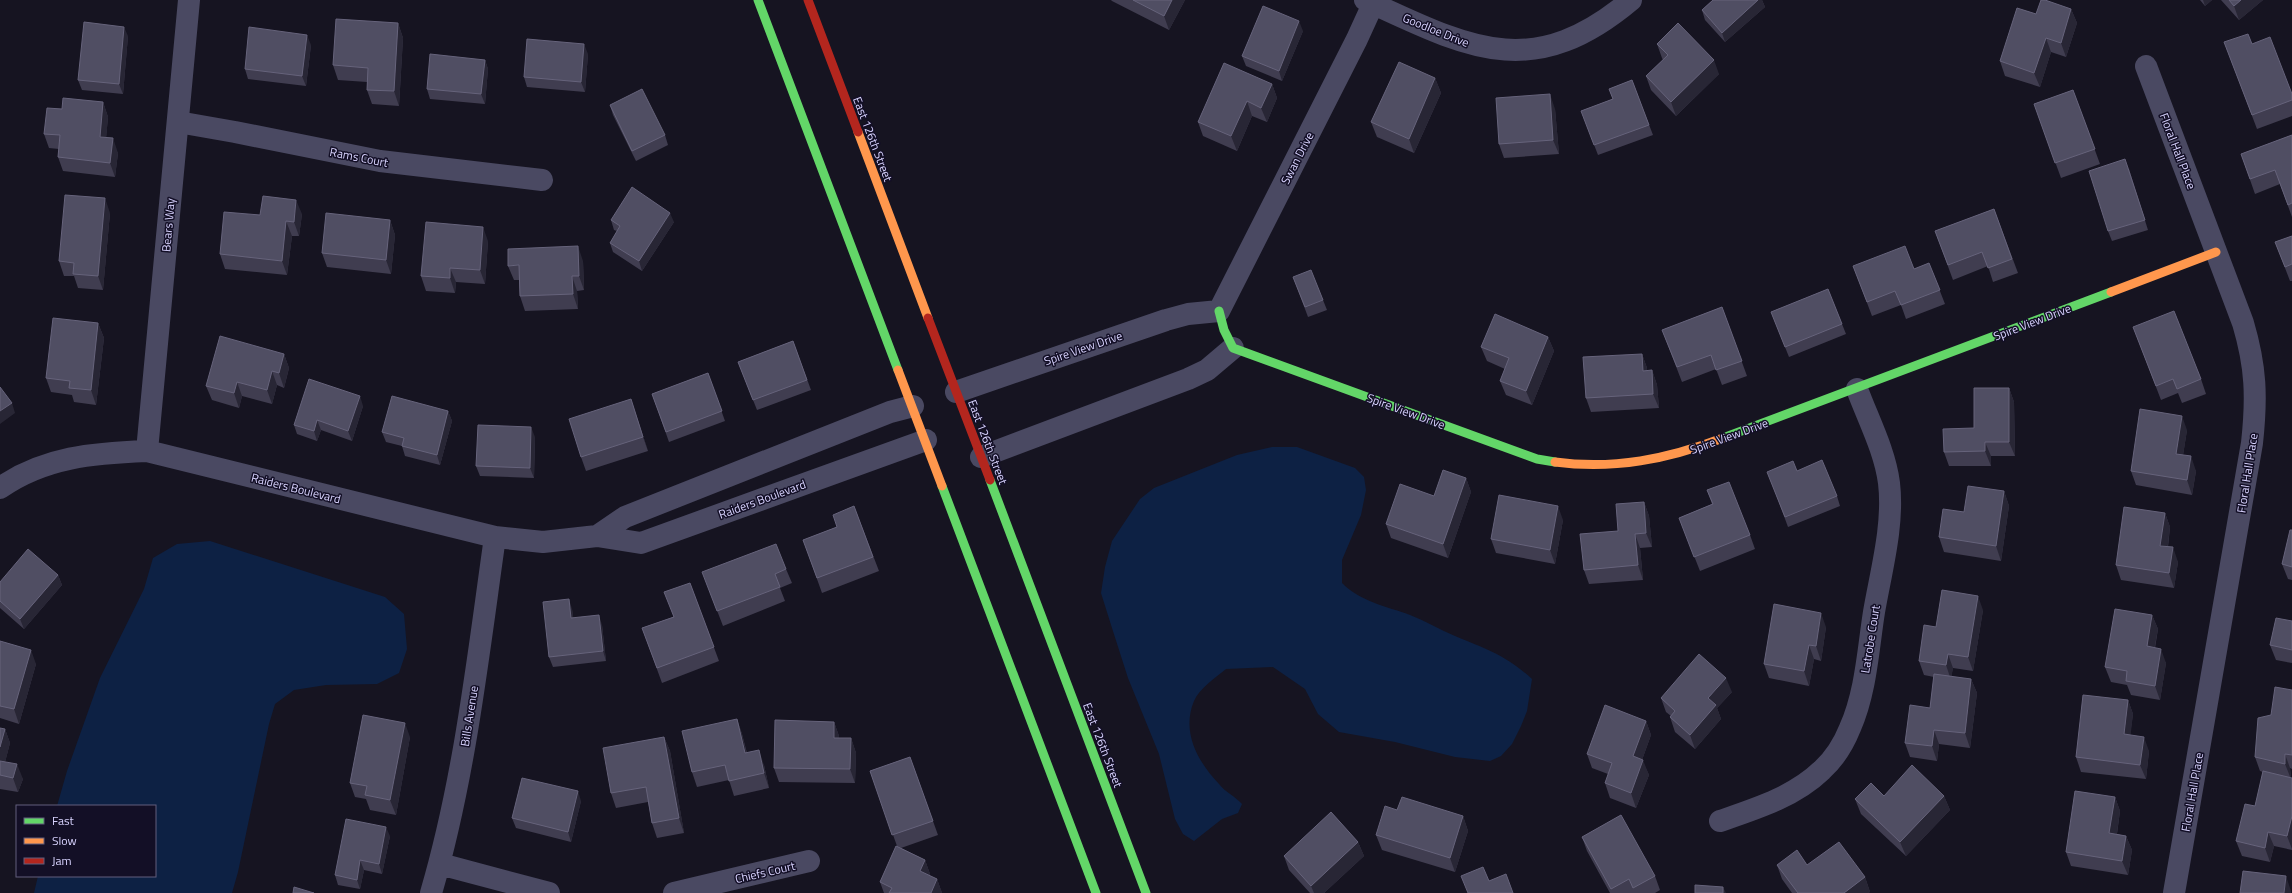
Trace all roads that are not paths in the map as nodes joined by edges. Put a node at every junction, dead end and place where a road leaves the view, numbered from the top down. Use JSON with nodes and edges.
{"nodes":[{"id":1,"x":190,"y":0,"type":"edge"},
{"id":2,"x":758,"y":0,"type":"edge"},
{"id":3,"x":808,"y":0,"type":"edge"},
{"id":4,"x":1631,"y":0,"type":"edge"},
{"id":5,"x":1369,"y":2,"type":"edge"},
{"id":6,"x":2146,"y":66,"type":"dead end"},
{"id":7,"x":178,"y":122,"type":"junction"},
{"id":8,"x":542,"y":180,"type":"dead end"},
{"id":9,"x":2216,"y":252,"type":"junction"},
{"id":10,"x":1219,"y":311,"type":"junction"},
{"id":11,"x":1233,"y":348,"type":"junction"},
{"id":12,"x":1857,"y":389,"type":"junction"},
{"id":13,"x":956,"y":392,"type":"junction"},
{"id":14,"x":913,"y":406,"type":"junction"},
{"id":15,"x":926,"y":440,"type":"junction"},
{"id":16,"x":147,"y":451,"type":"junction"},
{"id":17,"x":981,"y":457,"type":"junction"},
{"id":18,"x":0,"y":488,"type":"edge"},
{"id":19,"x":597,"y":536,"type":"junction"},
{"id":20,"x":495,"y":537,"type":"junction"},
{"id":21,"x":1720,"y":822,"type":"dead end"},
{"id":22,"x":809,"y":861,"type":"dead end"},
{"id":23,"x":440,"y":864,"type":"junction"},
{"id":24,"x":431,"y":893,"type":"edge"},
{"id":25,"x":549,"y":893,"type":"edge"},
{"id":26,"x":674,"y":893,"type":"edge"},
{"id":27,"x":1096,"y":893,"type":"edge"},
{"id":28,"x":1146,"y":893,"type":"edge"},
{"id":29,"x":2174,"y":893,"type":"edge"}],
"edges":[{"from":1,"to":7,"type":"street","name":"Bears Way"},
{"from":2,"to":14,"type":"main road"},
{"from":3,"to":13,"type":"main road","name":"East 126th Street"},
{"from":4,"to":5,"type":"street","name":"Goodloe Drive"},
{"from":5,"to":10,"type":"street","name":"Swan Drive"},
{"from":6,"to":9,"type":"street","name":"Floral Hall Place"},
{"from":7,"to":8,"type":"street","name":"Rams Court"},
{"from":7,"to":16,"type":"street","name":"Bears Way"},
{"from":9,"to":12,"type":"main road","name":"Spire View Drive"},
{"from":9,"to":29,"type":"street","name":"Floral Hall Place"},
{"from":10,"to":11,"type":"main road"},
{"from":10,"to":13,"type":"street","name":"Spire View Drive"},
{"from":11,"to":12,"type":"main road","name":"Spire View Drive"},
{"from":11,"to":17,"type":"street"},
{"from":12,"to":21,"type":"street","name":"Latrobe Court"},
{"from":13,"to":17,"type":"main road","name":"East 126th Street"},
{"from":14,"to":15,"type":"main road"},
{"from":14,"to":19,"type":"street","name":"Raiders Boulevard"},
{"from":15,"to":19,"type":"street","name":"Raiders Boulevard"},
{"from":15,"to":27,"type":"main road"},
{"from":16,"to":18,"type":"street","name":"Raiders Boulevard"},
{"from":16,"to":20,"type":"street","name":"Raiders Boulevard"},
{"from":17,"to":28,"type":"main road","name":"East 126th Street"},
{"from":19,"to":20,"type":"street","name":"Raiders Boulevard"},
{"from":20,"to":23,"type":"street","name":"Bills Avenue"},
{"from":22,"to":26,"type":"street","name":"Chiefs Court"},
{"from":23,"to":24,"type":"street","name":"Bills Avenue"},
{"from":23,"to":25,"type":"street"}]}
